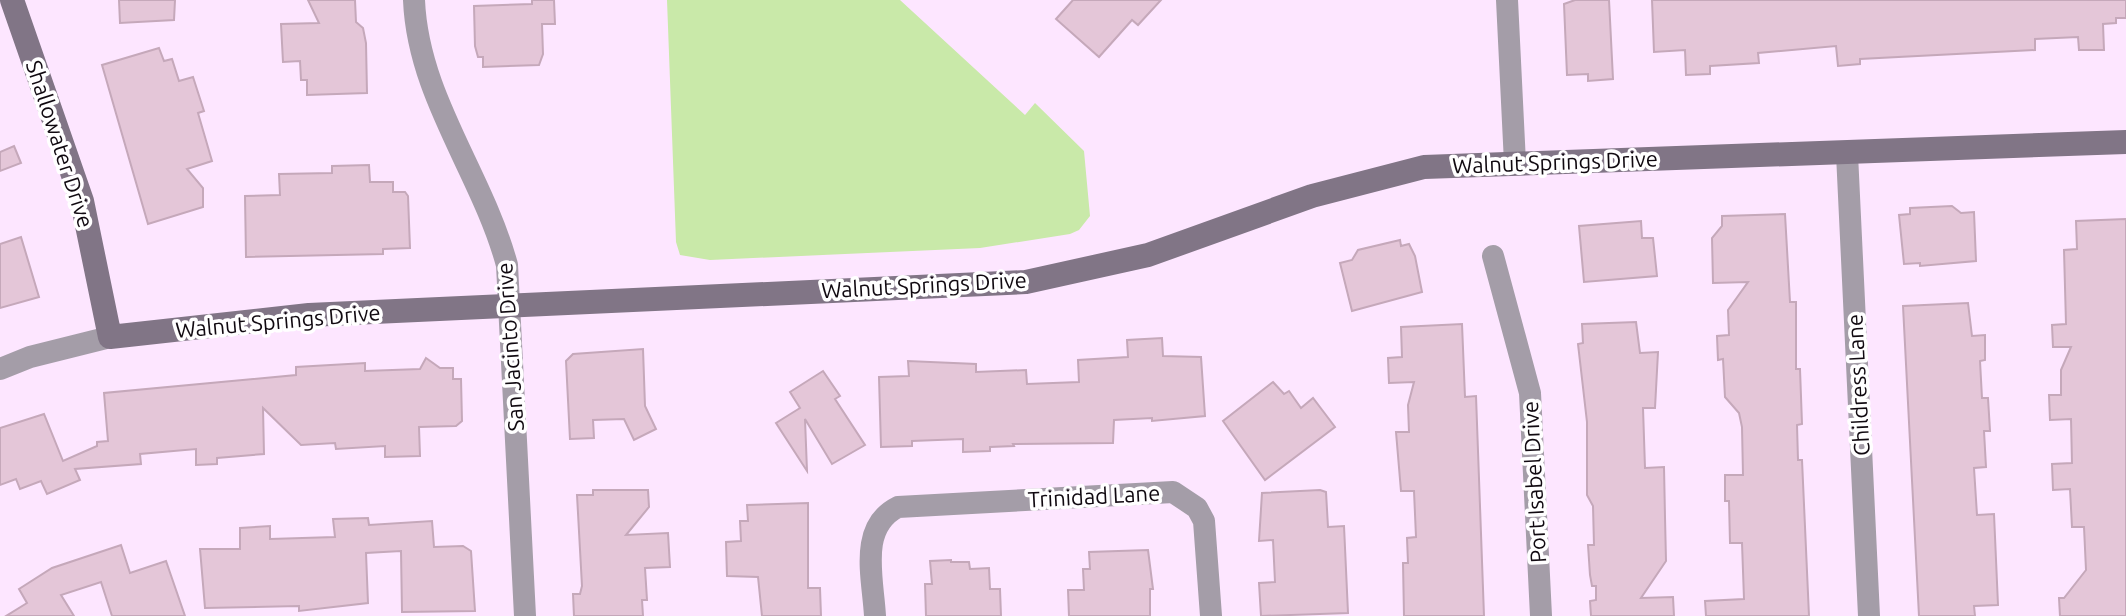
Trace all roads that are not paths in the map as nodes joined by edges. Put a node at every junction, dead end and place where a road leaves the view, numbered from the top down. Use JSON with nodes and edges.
{"nodes":[{"id":1,"x":12,"y":0,"type":"edge"},
{"id":2,"x":414,"y":0,"type":"edge"},
{"id":3,"x":1507,"y":0,"type":"edge"},
{"id":4,"x":2126,"y":142,"type":"edge"},
{"id":5,"x":1847,"y":154,"type":"junction"},
{"id":6,"x":1515,"y":163,"type":"junction"},
{"id":7,"x":1493,"y":256,"type":"dead end"},
{"id":8,"x":509,"y":304,"type":"junction"},
{"id":9,"x":110,"y":337,"type":"junction"},
{"id":10,"x":0,"y":369,"type":"edge"},
{"id":11,"x":525,"y":616,"type":"edge"},
{"id":12,"x":875,"y":616,"type":"edge"},
{"id":13,"x":1211,"y":616,"type":"edge"},
{"id":14,"x":1541,"y":616,"type":"edge"},
{"id":15,"x":1869,"y":616,"type":"edge"}],
"edges":[{"from":1,"to":9,"type":"street","name":"Shallowater Drive"},
{"from":2,"to":8,"type":"street","name":"San Jacinto Drive"},
{"from":3,"to":6,"type":"street"},
{"from":4,"to":5,"type":"street","name":"Walnut Springs Drive"},
{"from":5,"to":6,"type":"street","name":"Walnut Springs Drive"},
{"from":5,"to":15,"type":"street","name":"Childress Lane"},
{"from":6,"to":8,"type":"street","name":"Walnut Springs Drive"},
{"from":7,"to":14,"type":"street","name":"Port Isabel Drive"},
{"from":8,"to":9,"type":"street","name":"Walnut Springs Drive"},
{"from":8,"to":11,"type":"street","name":"San Jacinto Drive"},
{"from":9,"to":10,"type":"street","name":"Walnut Springs Drive"},
{"from":12,"to":13,"type":"street","name":"Trinidad Lane"}]}
